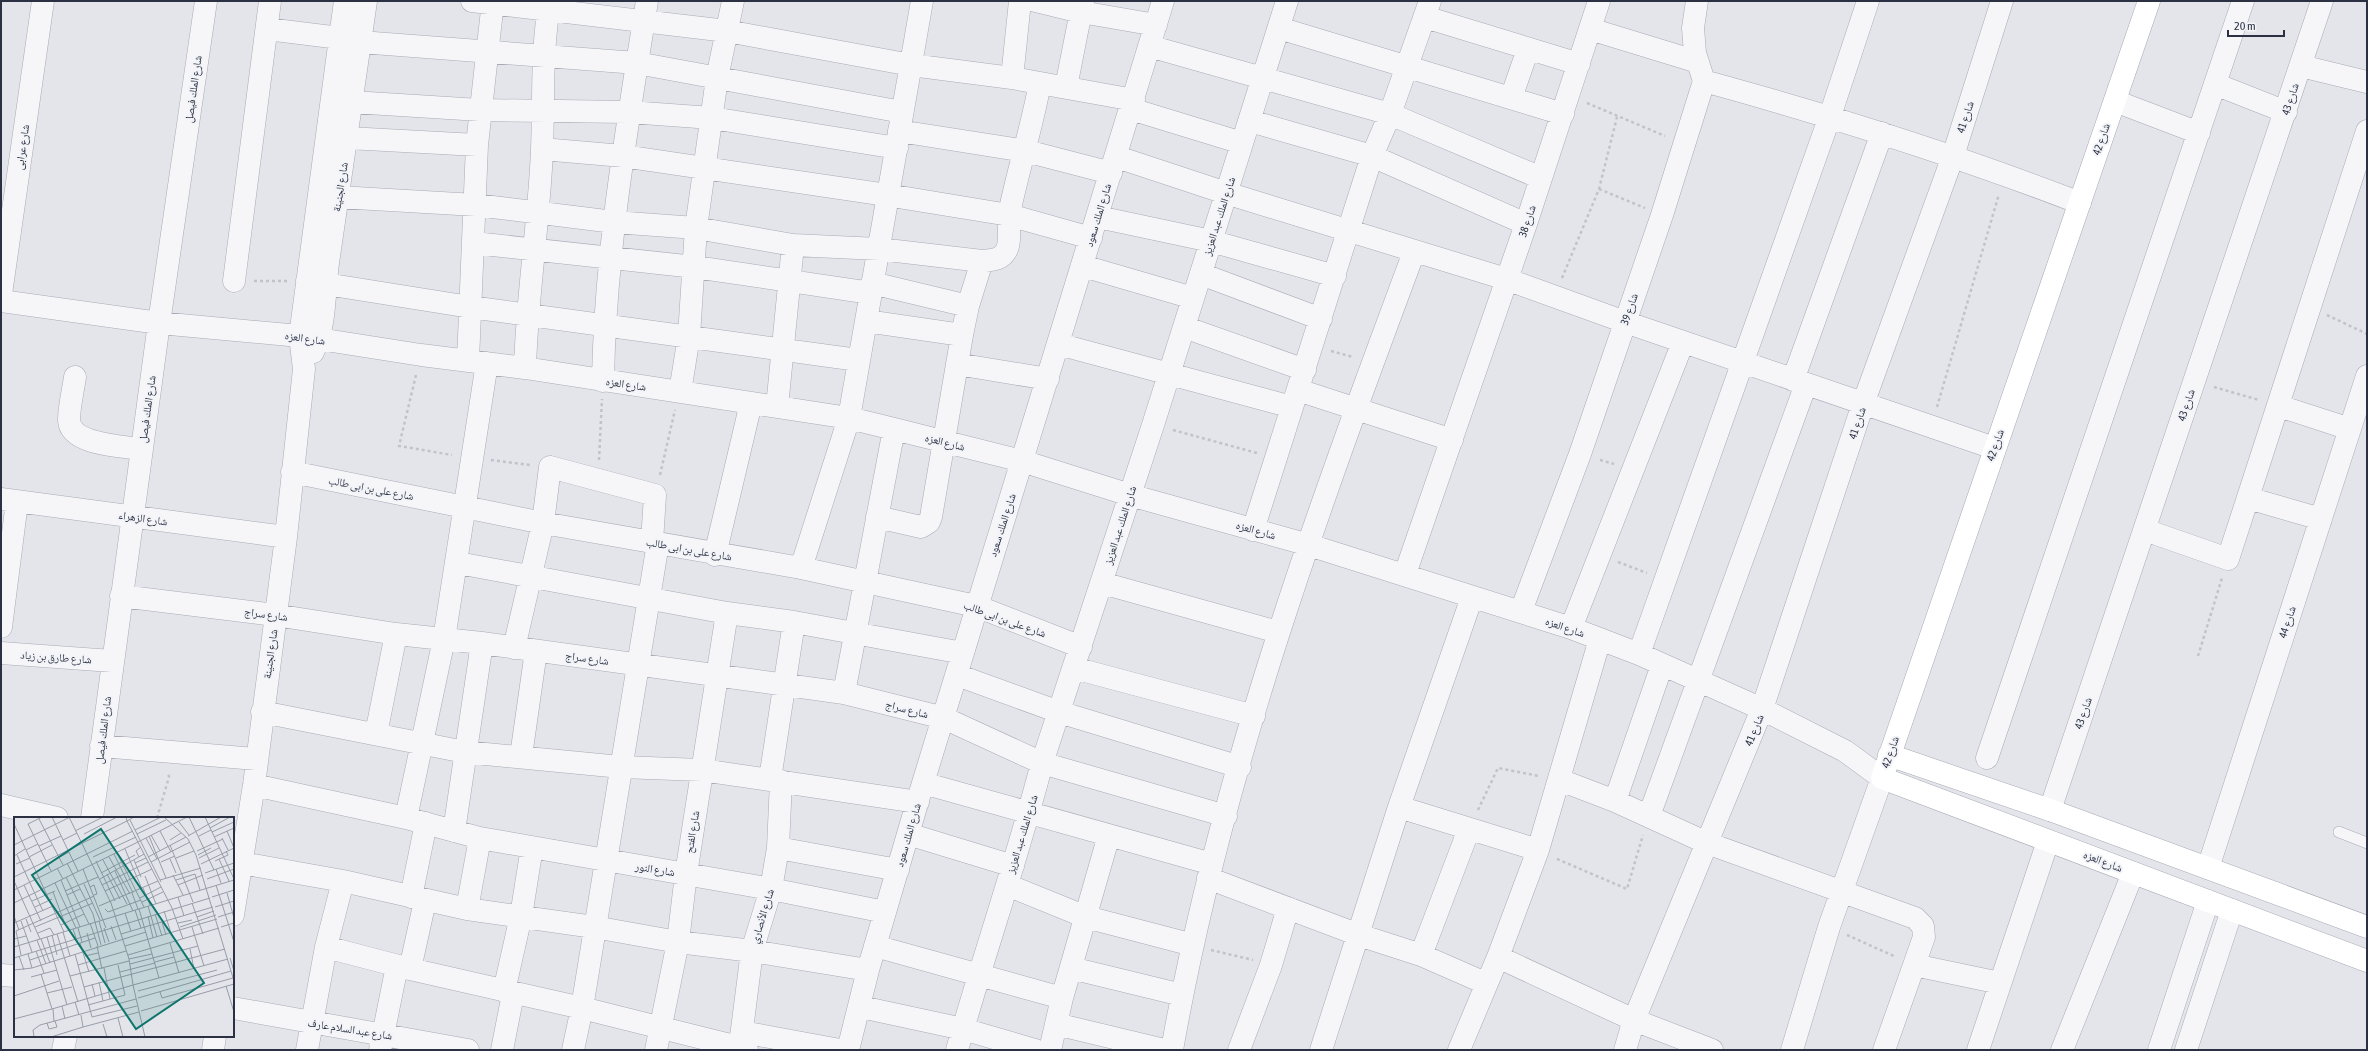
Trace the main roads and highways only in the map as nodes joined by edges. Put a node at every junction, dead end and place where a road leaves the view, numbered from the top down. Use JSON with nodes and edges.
{"nodes":[{"id":1,"x":2146,"y":2,"type":"edge"},
{"id":2,"x":1890,"y":755,"type":"junction"},
{"id":3,"x":1882,"y":778,"type":"joint"},
{"id":4,"x":2367,"y":927,"type":"edge"},
{"id":5,"x":2367,"y":961,"type":"edge"}],
"edges":[{"from":1,"to":2,"type":"main road","name":"شارع 42"},
{"from":2,"to":3,"type":"main road","name":"شارع 42"},
{"from":2,"to":4,"type":"main road","name":"شارع العزه"},
{"from":3,"to":5,"type":"main road","name":"شارع العزه"}]}
